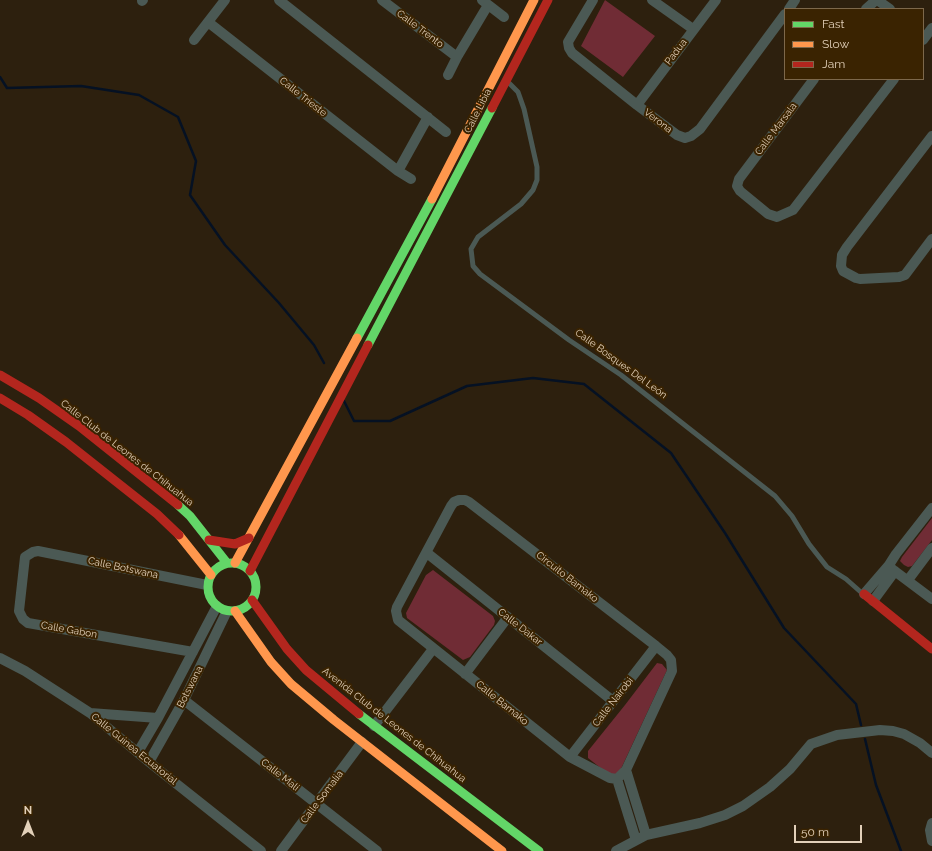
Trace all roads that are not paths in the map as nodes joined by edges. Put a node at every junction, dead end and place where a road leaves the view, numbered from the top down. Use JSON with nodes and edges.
{"nodes":[{"id":1,"x":226,"y":0,"type":"edge"},
{"id":2,"x":279,"y":0,"type":"edge"},
{"id":3,"x":382,"y":0,"type":"edge"},
{"id":4,"x":534,"y":0,"type":"edge"},
{"id":5,"x":548,"y":0,"type":"edge"},
{"id":6,"x":593,"y":0,"type":"edge"},
{"id":7,"x":652,"y":0,"type":"edge"},
{"id":8,"x":716,"y":0,"type":"edge"},
{"id":9,"x":795,"y":0,"type":"edge"},
{"id":10,"x":876,"y":0,"type":"edge"},
{"id":11,"x":485,"y":3,"type":"edge"},
{"id":12,"x":789,"y":8,"type":"edge"},
{"id":13,"x":867,"y":8,"type":"edge"},
{"id":14,"x":888,"y":8,"type":"edge"},
{"id":15,"x":784,"y":15,"type":"edge"},
{"id":16,"x":504,"y":17,"type":"dead end"},
{"id":17,"x":208,"y":22,"type":"junction"},
{"id":18,"x":693,"y":29,"type":"junction"},
{"id":19,"x":194,"y":40,"type":"dead end"},
{"id":20,"x":457,"y":57,"type":"junction"},
{"id":21,"x":448,"y":76,"type":"dead end"},
{"id":22,"x":506,"y":80,"type":"junction"},
{"id":23,"x":813,"y":80,"type":"edge"},
{"id":24,"x":893,"y":80,"type":"edge"},
{"id":25,"x":637,"y":105,"type":"junction"},
{"id":26,"x":428,"y":117,"type":"junction"},
{"id":27,"x":446,"y":132,"type":"dead end"},
{"id":28,"x":932,"y":136,"type":"edge"},
{"id":29,"x":398,"y":171,"type":"junction"},
{"id":30,"x":411,"y":179,"type":"dead end"},
{"id":31,"x":932,"y":239,"type":"edge"},
{"id":32,"x":0,"y":374,"type":"edge"},
{"id":33,"x":0,"y":398,"type":"edge"},
{"id":34,"x":459,"y":500,"type":"joint"},
{"id":35,"x":932,"y":508,"type":"edge"},
{"id":36,"x":249,"y":538,"type":"junction"},
{"id":37,"x":209,"y":540,"type":"junction"},
{"id":38,"x":932,"y":548,"type":"edge"},
{"id":39,"x":38,"y":551,"type":"joint"},
{"id":40,"x":427,"y":553,"type":"junction"},
{"id":41,"x":231,"y":563,"type":"junction"},
{"id":42,"x":892,"y":568,"type":"junction"},
{"id":43,"x":250,"y":571,"type":"junction"},
{"id":44,"x":211,"y":575,"type":"junction"},
{"id":45,"x":908,"y":580,"type":"junction"},
{"id":46,"x":207,"y":585,"type":"junction"},
{"id":47,"x":864,"y":594,"type":"junction"},
{"id":48,"x":932,"y":599,"type":"edge"},
{"id":49,"x":252,"y":600,"type":"junction"},
{"id":50,"x":873,"y":601,"type":"junction"},
{"id":51,"x":217,"y":606,"type":"junction"},
{"id":52,"x":231,"y":611,"type":"junction"},
{"id":53,"x":508,"y":617,"type":"junction"},
{"id":54,"x":656,"y":646,"type":"junction"},
{"id":55,"x":433,"y":649,"type":"junction"},
{"id":56,"x":932,"y":649,"type":"edge"},
{"id":57,"x":193,"y":652,"type":"junction"},
{"id":58,"x":0,"y":658,"type":"edge"},
{"id":59,"x":465,"y":674,"type":"junction"},
{"id":60,"x":184,"y":700,"type":"junction"},
{"id":61,"x":613,"y":701,"type":"junction"},
{"id":62,"x":90,"y":713,"type":"junction"},
{"id":63,"x":158,"y":718,"type":"junction"},
{"id":64,"x":374,"y":726,"type":"junction"},
{"id":65,"x":362,"y":742,"type":"junction"},
{"id":66,"x":138,"y":752,"type":"junction"},
{"id":67,"x":932,"y":753,"type":"edge"},
{"id":68,"x":570,"y":757,"type":"junction"},
{"id":69,"x":149,"y":762,"type":"junction"},
{"id":70,"x":626,"y":770,"type":"junction"},
{"id":71,"x":616,"y":779,"type":"junction"},
{"id":72,"x":316,"y":804,"type":"junction"},
{"id":73,"x":932,"y":823,"type":"edge"},
{"id":74,"x":646,"y":835,"type":"junction"},
{"id":75,"x":636,"y":840,"type":"junction"},
{"id":76,"x":932,"y":841,"type":"edge"},
{"id":77,"x":261,"y":851,"type":"edge"},
{"id":78,"x":281,"y":851,"type":"edge"},
{"id":79,"x":377,"y":851,"type":"edge"},
{"id":80,"x":502,"y":851,"type":"edge"},
{"id":81,"x":539,"y":851,"type":"edge"},
{"id":82,"x":616,"y":851,"type":"edge"}],
"edges":[{"from":1,"to":17,"type":"street"},
{"from":2,"to":26,"type":"street"},
{"from":3,"to":20,"type":"street","name":"Calle Trento"},
{"from":4,"to":36,"type":"street","name":"Calle Libia"},
{"from":5,"to":22,"type":"street","name":"Calle Libia"},
{"from":6,"to":25,"type":"street","name":"Verona"},
{"from":7,"to":18,"type":"street"},
{"from":8,"to":18,"type":"street","name":"Padua"},
{"from":9,"to":12,"type":"street"},
{"from":10,"to":13,"type":"street"},
{"from":10,"to":14,"type":"street"},
{"from":11,"to":16,"type":"street"},
{"from":11,"to":20,"type":"street"},
{"from":15,"to":25,"type":"street","name":"Verona"},
{"from":17,"to":19,"type":"street"},
{"from":17,"to":29,"type":"street","name":"Calle Trieste"},
{"from":18,"to":25,"type":"street","name":"Padua"},
{"from":20,"to":21,"type":"street"},
{"from":22,"to":43,"type":"street","name":"Calle Libia"},
{"from":22,"to":47,"type":"lane","name":"Calle Bosques Del León"},
{"from":23,"to":24,"type":"street","name":"Calle Marsala"},
{"from":26,"to":27,"type":"street"},
{"from":26,"to":29,"type":"street"},
{"from":28,"to":31,"type":"street"},
{"from":29,"to":30,"type":"street","name":"Calle Trieste"},
{"from":32,"to":37,"type":"street","name":"Calle Club de Leones de Chihuahua"},
{"from":33,"to":44,"type":"street"},
{"from":34,"to":40,"type":"street","name":"Calle Bamako"},
{"from":34,"to":54,"type":"street","name":"Circuito Bamako"},
{"from":35,"to":42,"type":"street"},
{"from":36,"to":37,"type":"street"},
{"from":36,"to":41,"type":"street","name":"Calle Libia"},
{"from":37,"to":41,"type":"street","name":"Calle Club de Leones de Chihuahua"},
{"from":38,"to":45,"type":"street"},
{"from":39,"to":46,"type":"street","name":"Calle Botswana"},
{"from":39,"to":57,"type":"street","name":"Calle Gabon"},
{"from":40,"to":53,"type":"street","name":"Calle Dakar"},
{"from":40,"to":55,"type":"street","name":"Calle Bamako"},
{"from":41,"to":43,"type":"street"},
{"from":41,"to":44,"type":"street"},
{"from":42,"to":45,"type":"street"},
{"from":42,"to":47,"type":"street"},
{"from":42,"to":50,"type":"street"},
{"from":43,"to":49,"type":"street"},
{"from":44,"to":46,"type":"street"},
{"from":45,"to":48,"type":"street"},
{"from":46,"to":51,"type":"street"},
{"from":47,"to":50,"type":"street","name":"Calle Bosques Del León"},
{"from":49,"to":52,"type":"street"},
{"from":49,"to":64,"type":"street","name":"Avenida Club de Leones de Chihuahua"},
{"from":50,"to":56,"type":"street","name":"Calle Bosques Del León"},
{"from":51,"to":52,"type":"street"},
{"from":51,"to":57,"type":"street","name":"Botswana"},
{"from":52,"to":60,"type":"street","name":"Botswana"},
{"from":52,"to":65,"type":"street"},
{"from":53,"to":59,"type":"street"},
{"from":53,"to":61,"type":"street","name":"Calle Dakar"},
{"from":54,"to":61,"type":"street","name":"Calle Nairobi"},
{"from":54,"to":70,"type":"street","name":"Circuito Bamako"},
{"from":55,"to":59,"type":"street","name":"Calle Bamako"},
{"from":55,"to":64,"type":"street"},
{"from":57,"to":63,"type":"street","name":"Botswana"},
{"from":58,"to":62,"type":"street","name":"Calle Guinea Ecuatorial"},
{"from":59,"to":68,"type":"street","name":"Calle Bamako"},
{"from":60,"to":69,"type":"street","name":"Botswana"},
{"from":60,"to":72,"type":"street","name":"Calle Mali"},
{"from":61,"to":68,"type":"street","name":"Calle Nairobi"},
{"from":62,"to":63,"type":"street"},
{"from":62,"to":66,"type":"street","name":"Calle Guinea Ecuatorial"},
{"from":63,"to":66,"type":"street","name":"Botswana"},
{"from":64,"to":81,"type":"street","name":"Avenida Club de Leones de Chihuahua"},
{"from":65,"to":72,"type":"street","name":"Calle Somalia"},
{"from":65,"to":80,"type":"street"},
{"from":66,"to":69,"type":"street","name":"Calle Guinea Ecuatorial"},
{"from":67,"to":74,"type":"street"},
{"from":68,"to":71,"type":"street","name":"Calle Bamako"},
{"from":69,"to":77,"type":"street","name":"Calle Guinea Ecuatorial"},
{"from":70,"to":71,"type":"street"},
{"from":70,"to":74,"type":"street"},
{"from":71,"to":75,"type":"street"},
{"from":72,"to":78,"type":"street","name":"Calle Somalia"},
{"from":72,"to":79,"type":"street","name":"Calle Mali"},
{"from":73,"to":76,"type":"street"},
{"from":74,"to":75,"type":"street"},
{"from":75,"to":82,"type":"street"}]}
